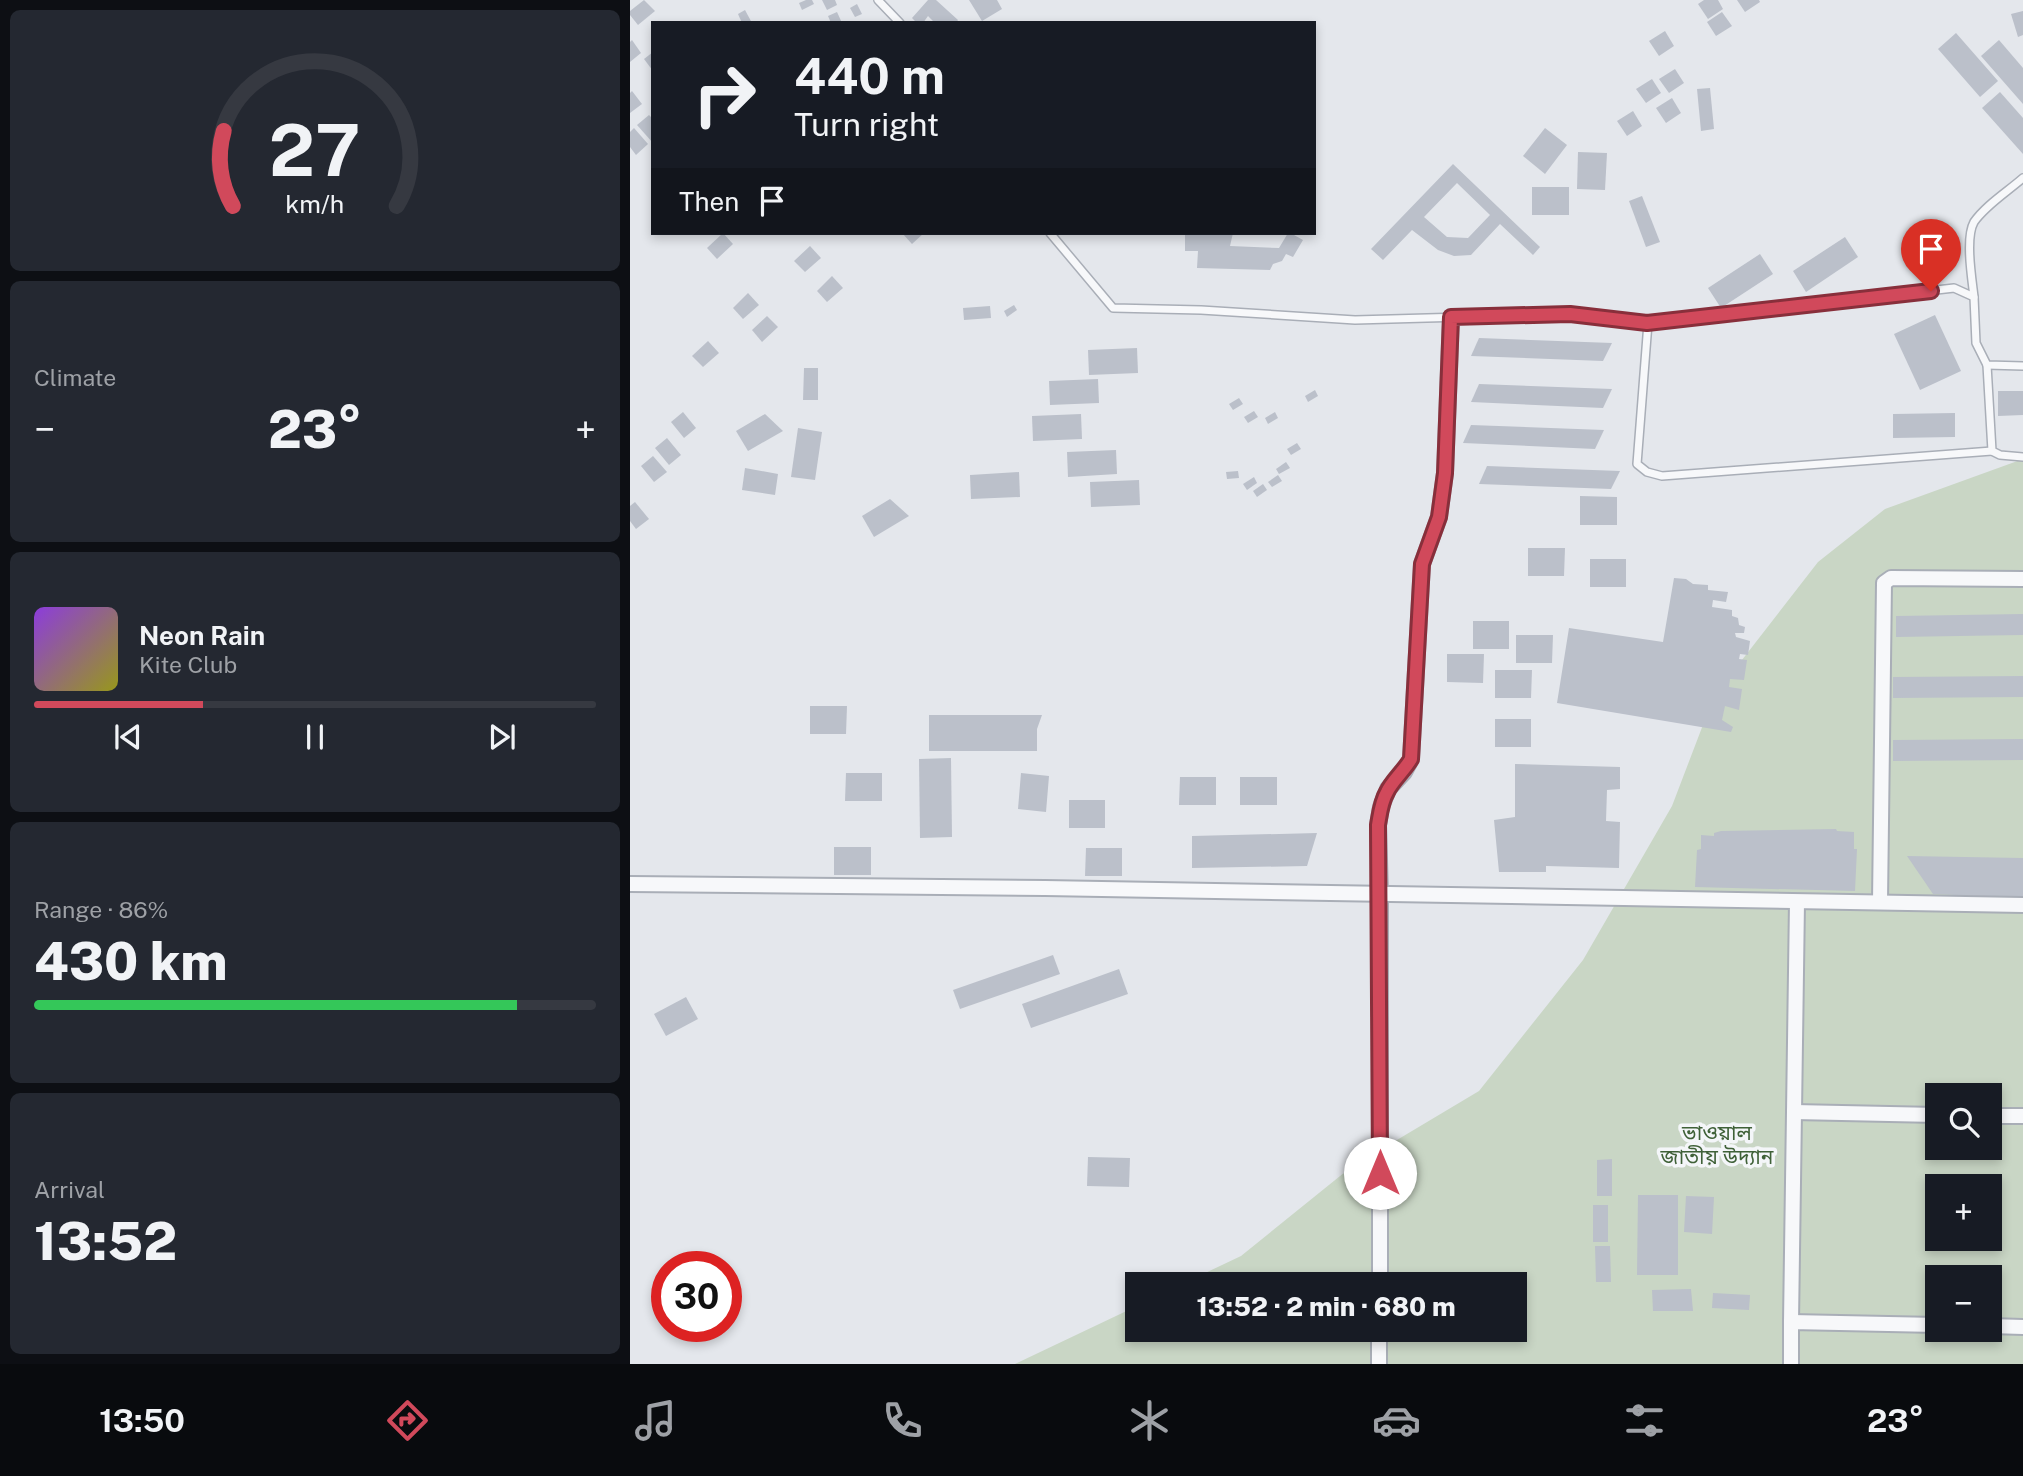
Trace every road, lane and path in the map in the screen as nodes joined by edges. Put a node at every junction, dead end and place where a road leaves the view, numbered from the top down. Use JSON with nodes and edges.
{"nodes":[{"id":1,"x":878,"y":0,"type":"edge"},
{"id":2,"x":898,"y":21,"type":"edge"},
{"id":3,"x":2023,"y":178,"type":"edge"},
{"id":4,"x":1052,"y":235,"type":"edge"},
{"id":5,"x":1974,"y":297,"type":"junction"},
{"id":6,"x":1451,"y":317,"type":"junction"},
{"id":7,"x":1647,"y":323,"type":"junction"},
{"id":8,"x":1987,"y":365,"type":"junction"},
{"id":9,"x":2023,"y":366,"type":"edge"},
{"id":10,"x":1992,"y":451,"type":"junction"},
{"id":11,"x":2023,"y":457,"type":"edge"},
{"id":12,"x":2023,"y":579,"type":"edge"},
{"id":13,"x":630,"y":884,"type":"edge"},
{"id":14,"x":1380,"y":894,"type":"junction"},
{"id":15,"x":1797,"y":902,"type":"junction"},
{"id":16,"x":1880,"y":902,"type":"junction"},
{"id":17,"x":2023,"y":905,"type":"edge"},
{"id":18,"x":1794,"y":1112,"type":"junction"},
{"id":19,"x":1925,"y":1115,"type":"edge"},
{"id":20,"x":2002,"y":1116,"type":"edge"},
{"id":21,"x":2023,"y":1116,"type":"edge"},
{"id":22,"x":1380,"y":1272,"type":"edge"},
{"id":23,"x":1791,"y":1322,"type":"junction"},
{"id":24,"x":1925,"y":1325,"type":"edge"},
{"id":25,"x":2002,"y":1326,"type":"edge"},
{"id":26,"x":2023,"y":1327,"type":"edge"},
{"id":27,"x":1380,"y":1342,"type":"edge"},
{"id":28,"x":1380,"y":1364,"type":"edge"},
{"id":29,"x":1791,"y":1364,"type":"edge"}],
"edges":[{"from":1,"to":2,"type":"lane"},
{"from":3,"to":5,"type":"lane"},
{"from":4,"to":6,"type":"lane"},
{"from":5,"to":7,"type":"lane"},
{"from":5,"to":8,"type":"lane"},
{"from":6,"to":7,"type":"lane"},
{"from":6,"to":14,"type":"street"},
{"from":7,"to":10,"type":"lane"},
{"from":8,"to":9,"type":"lane"},
{"from":8,"to":10,"type":"lane"},
{"from":10,"to":11,"type":"lane"},
{"from":12,"to":16,"type":"street"},
{"from":13,"to":14,"type":"street"},
{"from":14,"to":15,"type":"street"},
{"from":14,"to":22,"type":"street"},
{"from":15,"to":16,"type":"street"},
{"from":15,"to":18,"type":"street"},
{"from":16,"to":17,"type":"street"},
{"from":18,"to":19,"type":"street"},
{"from":18,"to":23,"type":"street"},
{"from":20,"to":21,"type":"street"},
{"from":23,"to":24,"type":"street"},
{"from":23,"to":29,"type":"street"},
{"from":25,"to":26,"type":"street"},
{"from":27,"to":28,"type":"street"}]}
